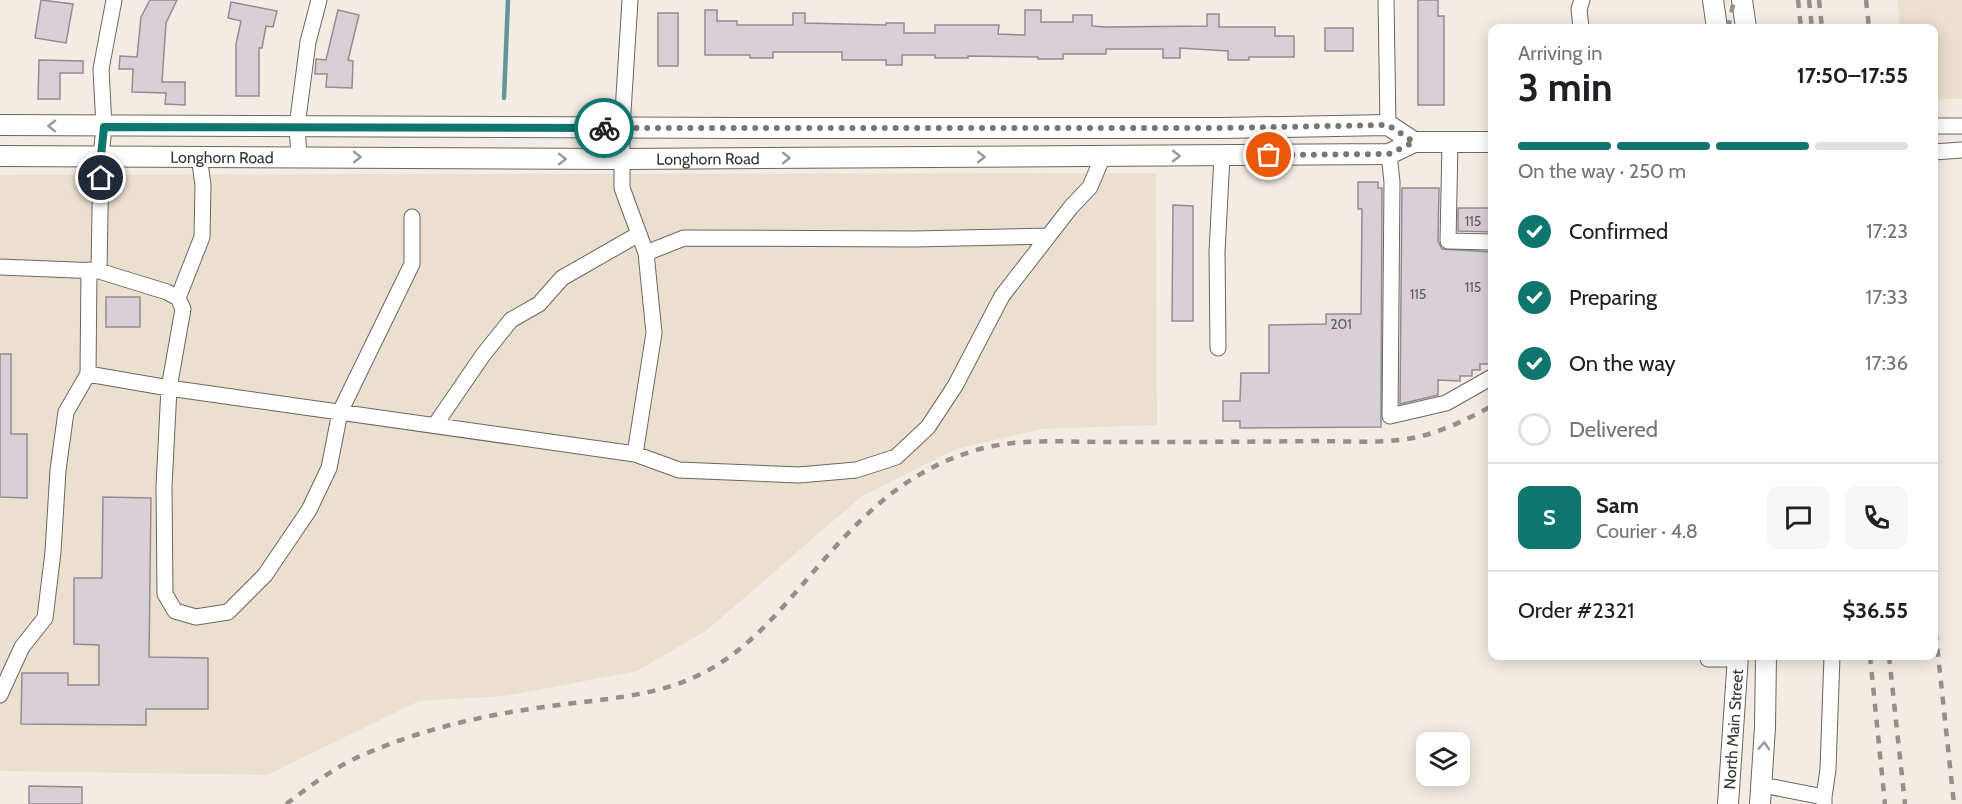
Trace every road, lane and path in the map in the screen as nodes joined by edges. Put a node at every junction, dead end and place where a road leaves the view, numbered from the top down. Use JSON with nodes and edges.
{"nodes":[{"id":1,"x":114,"y":0,"type":"edge"},
{"id":2,"x":319,"y":0,"type":"edge"},
{"id":3,"x":630,"y":0,"type":"edge"},
{"id":4,"x":1386,"y":0,"type":"edge"},
{"id":5,"x":1582,"y":0,"type":"edge"},
{"id":6,"x":1713,"y":0,"type":"edge"},
{"id":7,"x":1742,"y":0,"type":"edge"},
{"id":8,"x":1581,"y":24,"type":"edge"},
{"id":9,"x":1716,"y":24,"type":"edge"},
{"id":10,"x":1745,"y":24,"type":"edge"},
{"id":11,"x":0,"y":125,"type":"edge"},
{"id":12,"x":1388,"y":125,"type":"junction"},
{"id":13,"x":297,"y":126,"type":"junction"},
{"id":14,"x":1938,"y":126,"type":"edge"},
{"id":15,"x":1962,"y":126,"type":"edge"},
{"id":16,"x":104,"y":127,"type":"junction"},
{"id":17,"x":622,"y":128,"type":"junction"},
{"id":18,"x":1222,"y":128,"type":"junction"},
{"id":19,"x":1488,"y":141,"type":"edge"},
{"id":20,"x":1414,"y":142,"type":"junction"},
{"id":21,"x":1450,"y":142,"type":"junction"},
{"id":22,"x":1962,"y":150,"type":"edge"},
{"id":23,"x":1938,"y":152,"type":"edge"},
{"id":24,"x":1389,"y":154,"type":"junction"},
{"id":25,"x":0,"y":156,"type":"edge"},
{"id":26,"x":101,"y":156,"type":"junction"},
{"id":27,"x":199,"y":156,"type":"junction"},
{"id":28,"x":1103,"y":156,"type":"junction"},
{"id":29,"x":1222,"y":156,"type":"junction"},
{"id":30,"x":299,"y":157,"type":"junction"},
{"id":31,"x":622,"y":159,"type":"junction"},
{"id":32,"x":412,"y":217,"type":"dead end"},
{"id":33,"x":639,"y":234,"type":"junction"},
{"id":34,"x":1048,"y":236,"type":"junction"},
{"id":35,"x":1488,"y":242,"type":"edge"},
{"id":36,"x":646,"y":253,"type":"junction"},
{"id":37,"x":0,"y":267,"type":"edge"},
{"id":38,"x":94,"y":271,"type":"junction"},
{"id":39,"x":178,"y":298,"type":"junction"},
{"id":40,"x":1218,"y":348,"type":"dead end"},
{"id":41,"x":88,"y":374,"type":"junction"},
{"id":42,"x":1488,"y":379,"type":"edge"},
{"id":43,"x":169,"y":388,"type":"junction"},
{"id":44,"x":340,"y":412,"type":"junction"},
{"id":45,"x":435,"y":425,"type":"junction"},
{"id":46,"x":635,"y":454,"type":"junction"},
{"id":47,"x":1738,"y":660,"type":"edge"},
{"id":48,"x":1766,"y":660,"type":"edge"},
{"id":49,"x":1832,"y":660,"type":"edge"},
{"id":50,"x":0,"y":695,"type":"edge"},
{"id":51,"x":1761,"y":794,"type":"edge"},
{"id":52,"x":1824,"y":801,"type":"edge"},
{"id":53,"x":1728,"y":804,"type":"edge"}],
"edges":[{"from":1,"to":16,"type":"street"},
{"from":2,"to":13,"type":"street"},
{"from":3,"to":17,"type":"street"},
{"from":4,"to":12,"type":"street"},
{"from":5,"to":8,"type":"street"},
{"from":6,"to":9,"type":"main road"},
{"from":7,"to":10,"type":"main road"},
{"from":16,"to":11,"type":"main road","name":"Longhorn Road","one_way":true},
{"from":12,"to":18,"type":"main road","name":"Longhorn Road"},
{"from":12,"to":20,"type":"main road"},
{"from":13,"to":16,"type":"main road","name":"Longhorn Road"},
{"from":13,"to":17,"type":"main road","name":"Longhorn Road"},
{"from":13,"to":30,"type":"street"},
{"from":14,"to":15,"type":"street"},
{"from":16,"to":26,"type":"street"},
{"from":17,"to":18,"type":"main road","name":"Longhorn Road"},
{"from":17,"to":31,"type":"street"},
{"from":18,"to":29,"type":"main road"},
{"from":19,"to":21,"type":"main road","name":"Longhorn Road"},
{"from":20,"to":21,"type":"main road","name":"Longhorn Road"},
{"from":20,"to":24,"type":"main road","name":"Longhorn Road"},
{"from":21,"to":35,"type":"street"},
{"from":22,"to":23,"type":"street"},
{"from":24,"to":29,"type":"main road","name":"Longhorn Road"},
{"from":24,"to":42,"type":"street"},
{"from":25,"to":26,"type":"main road","name":"Longhorn Road"},
{"from":26,"to":27,"type":"main road","name":"Longhorn Road"},
{"from":26,"to":38,"type":"street"},
{"from":27,"to":30,"type":"main road","name":"Longhorn Road"},
{"from":27,"to":39,"type":"street"},
{"from":28,"to":29,"type":"main road","name":"Longhorn Road","one_way":true},
{"from":31,"to":28,"type":"main road","name":"Longhorn Road","one_way":true},
{"from":28,"to":34,"type":"street"},
{"from":29,"to":40,"type":"street"},
{"from":30,"to":31,"type":"main road","name":"Longhorn Road","one_way":true},
{"from":31,"to":33,"type":"street"},
{"from":32,"to":44,"type":"street"},
{"from":33,"to":36,"type":"street"},
{"from":33,"to":45,"type":"street"},
{"from":34,"to":36,"type":"street"},
{"from":34,"to":46,"type":"street"},
{"from":36,"to":46,"type":"street"},
{"from":37,"to":38,"type":"street"},
{"from":38,"to":39,"type":"street"},
{"from":38,"to":41,"type":"street"},
{"from":39,"to":43,"type":"street"},
{"from":41,"to":43,"type":"street"},
{"from":41,"to":50,"type":"street"},
{"from":43,"to":44,"type":"street"},
{"from":43,"to":44,"type":"street"},
{"from":44,"to":45,"type":"street"},
{"from":45,"to":46,"type":"street"},
{"from":47,"to":53,"type":"main road","name":"North Main Street"},
{"from":51,"to":48,"type":"main road","name":"North Main Street","one_way":true},
{"from":49,"to":52,"type":"street"},
{"from":51,"to":52,"type":"street"}]}
